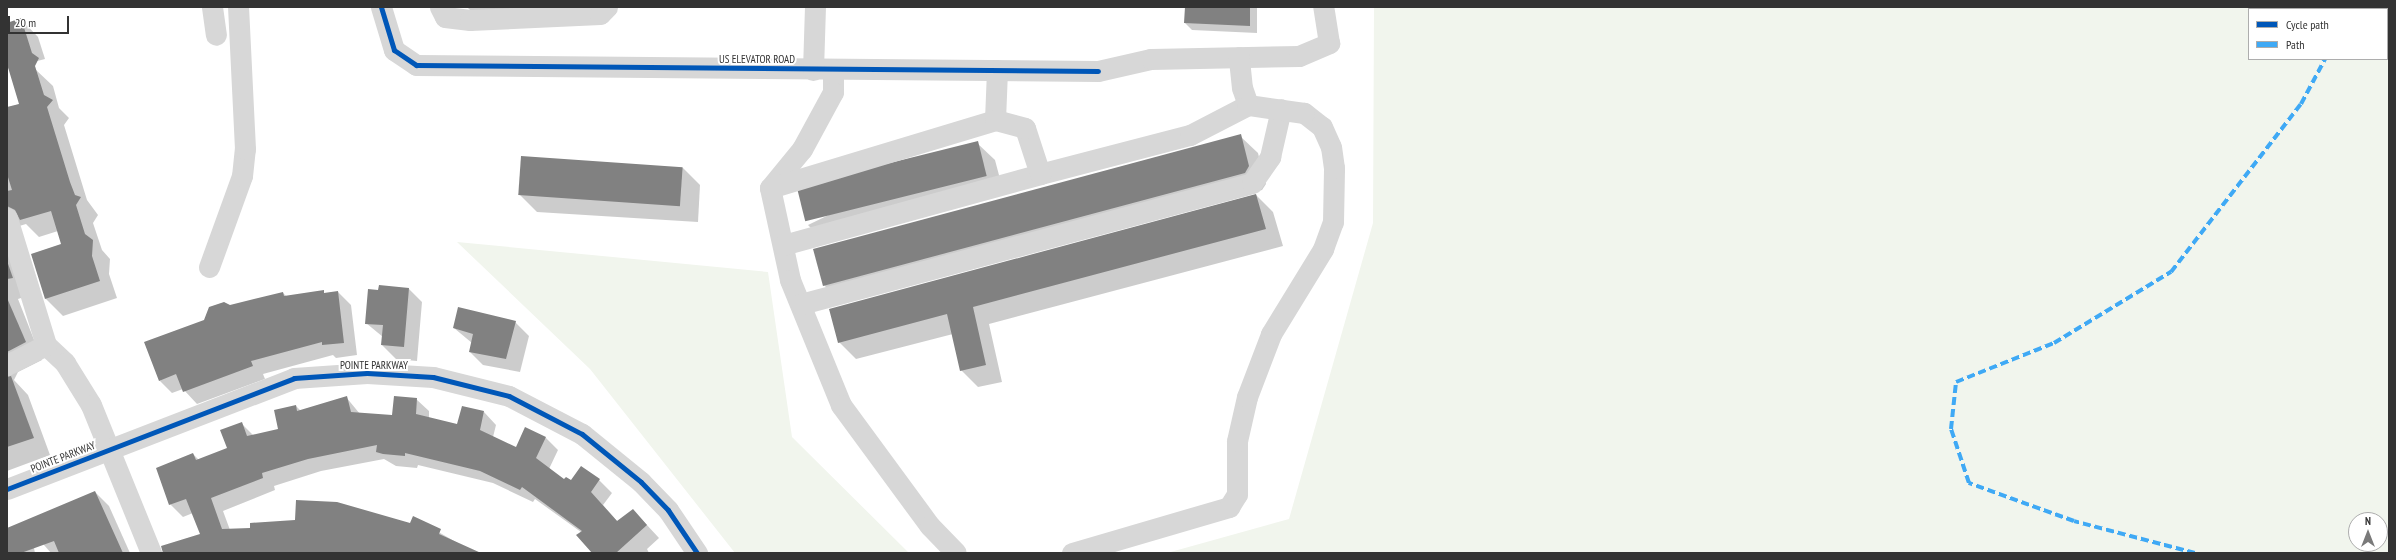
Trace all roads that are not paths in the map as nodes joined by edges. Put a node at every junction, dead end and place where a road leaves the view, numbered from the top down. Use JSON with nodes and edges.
{"nodes":[{"id":1,"x":212,"y":7,"type":"edge"},
{"id":2,"x":238,"y":7,"type":"edge"},
{"id":3,"x":381,"y":7,"type":"edge"},
{"id":4,"x":440,"y":7,"type":"edge"},
{"id":5,"x":607,"y":7,"type":"edge"},
{"id":6,"x":815,"y":7,"type":"edge"},
{"id":7,"x":1323,"y":7,"type":"edge"},
{"id":8,"x":216,"y":35,"type":"dead end"},
{"id":9,"x":1239,"y":57,"type":"junction"},
{"id":10,"x":823,"y":70,"type":"junction"},
{"id":11,"x":997,"y":70,"type":"junction"},
{"id":12,"x":1248,"y":105,"type":"junction"},
{"id":13,"x":1281,"y":109,"type":"junction"},
{"id":14,"x":995,"y":120,"type":"junction"},
{"id":15,"x":1040,"y":174,"type":"junction"},
{"id":16,"x":770,"y":188,"type":"junction"},
{"id":17,"x":7,"y":218,"type":"edge"},
{"id":18,"x":783,"y":245,"type":"junction"},
{"id":19,"x":209,"y":267,"type":"dead end"},
{"id":20,"x":800,"y":304,"type":"junction"},
{"id":21,"x":46,"y":345,"type":"junction"},
{"id":22,"x":7,"y":365,"type":"edge"},
{"id":23,"x":106,"y":450,"type":"junction"},
{"id":24,"x":7,"y":489,"type":"edge"},
{"id":25,"x":151,"y":553,"type":"edge"},
{"id":26,"x":697,"y":553,"type":"edge"},
{"id":27,"x":956,"y":553,"type":"edge"},
{"id":28,"x":1072,"y":553,"type":"edge"}],
"edges":[{"from":1,"to":8,"type":"street"},
{"from":2,"to":19,"type":"street"},
{"from":3,"to":10,"type":"street","name":"US ELEVATOR ROAD"},
{"from":4,"to":5,"type":"street"},
{"from":6,"to":10,"type":"street"},
{"from":7,"to":9,"type":"street","name":"US ELEVATOR ROAD"},
{"from":9,"to":11,"type":"street","name":"US ELEVATOR ROAD"},
{"from":9,"to":12,"type":"street"},
{"from":10,"to":11,"type":"street","name":"US ELEVATOR ROAD"},
{"from":10,"to":16,"type":"street"},
{"from":11,"to":14,"type":"street"},
{"from":12,"to":13,"type":"street"},
{"from":12,"to":15,"type":"street"},
{"from":13,"to":20,"type":"street"},
{"from":13,"to":28,"type":"street"},
{"from":14,"to":15,"type":"street"},
{"from":14,"to":16,"type":"street"},
{"from":15,"to":18,"type":"street"},
{"from":16,"to":18,"type":"street"},
{"from":17,"to":21,"type":"street"},
{"from":18,"to":20,"type":"street"},
{"from":20,"to":27,"type":"street"},
{"from":21,"to":22,"type":"street"},
{"from":21,"to":23,"type":"street"},
{"from":23,"to":24,"type":"street","name":"POINTE PARKWAY"},
{"from":23,"to":25,"type":"street"},
{"from":23,"to":26,"type":"street","name":"POINTE PARKWAY"}]}
